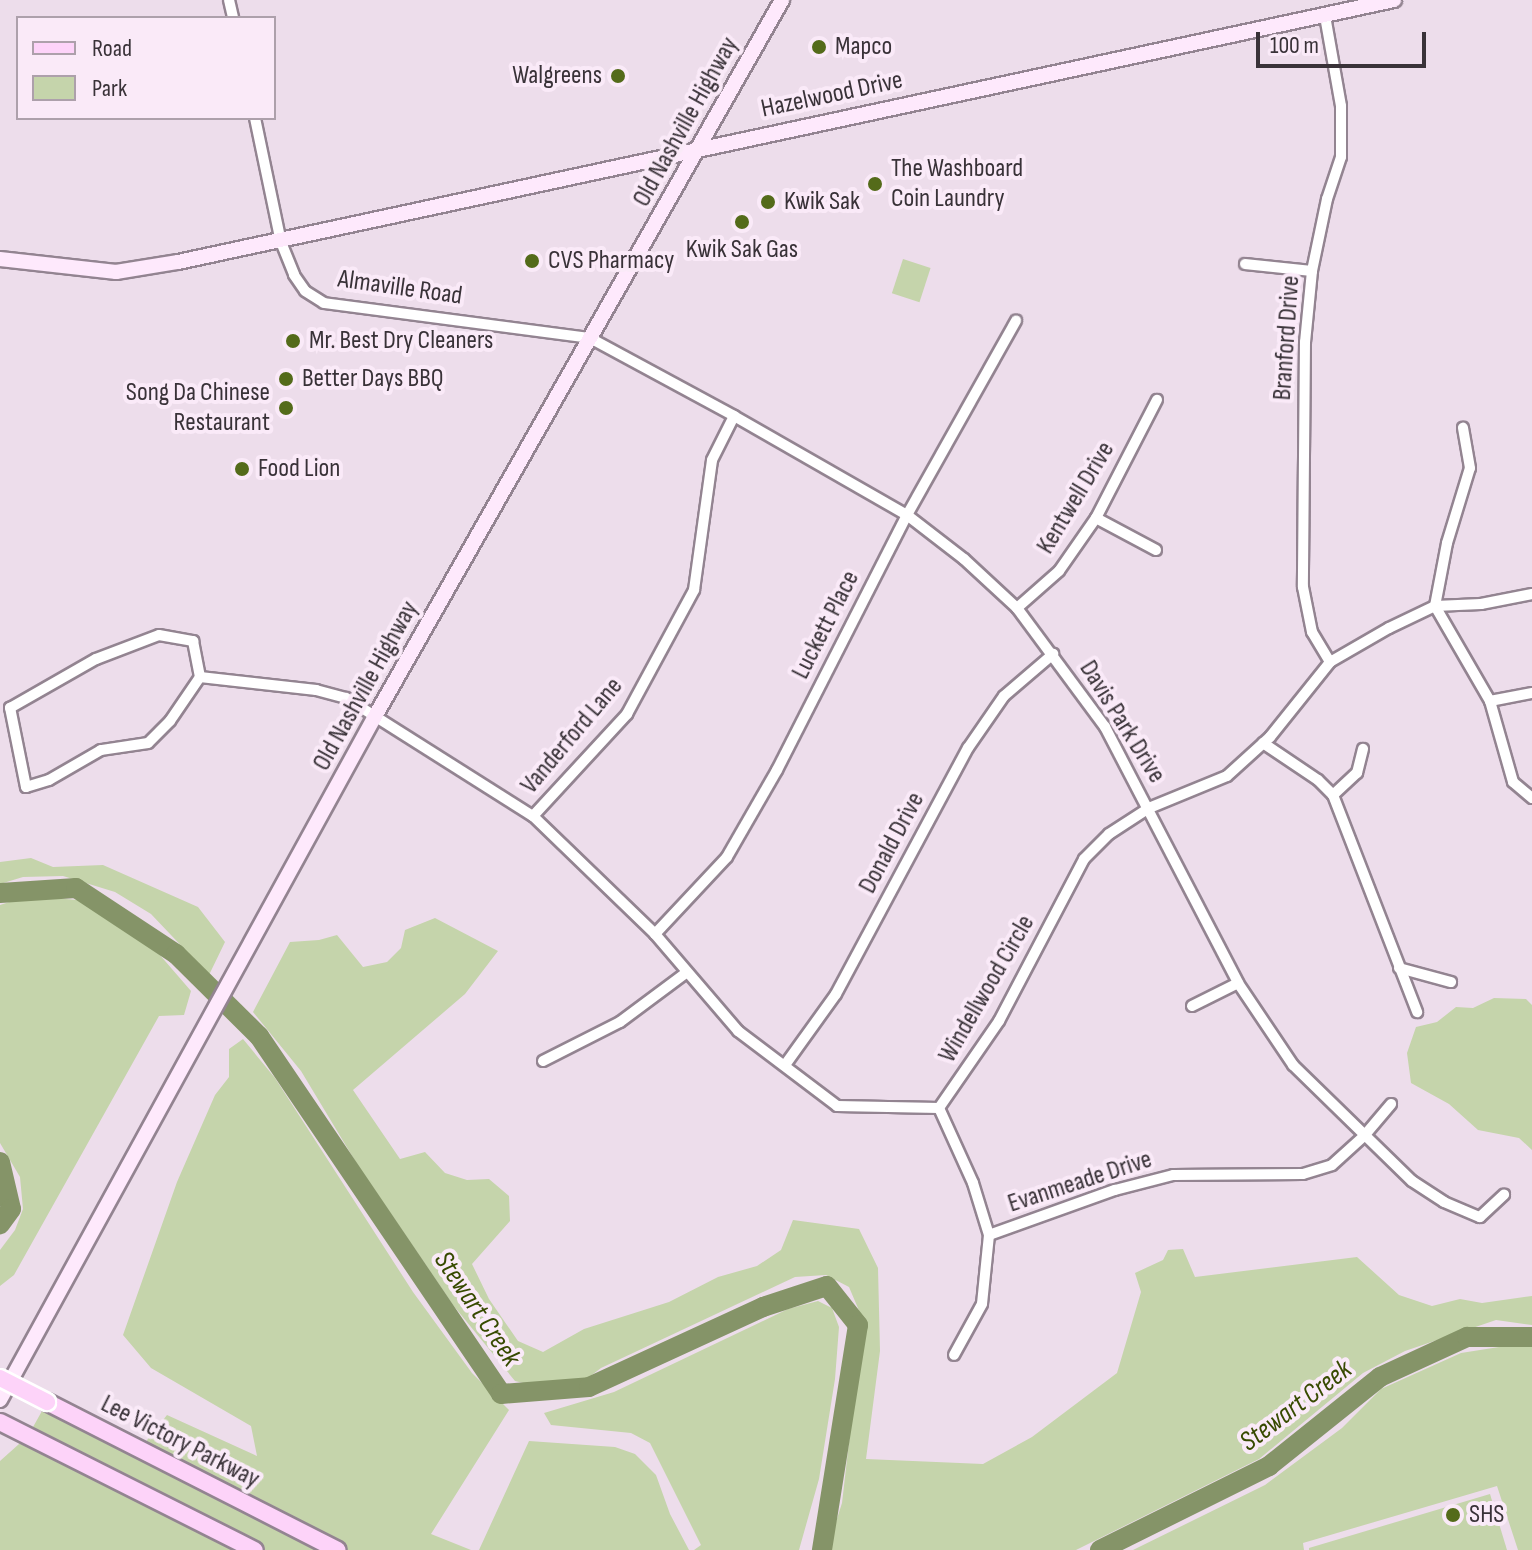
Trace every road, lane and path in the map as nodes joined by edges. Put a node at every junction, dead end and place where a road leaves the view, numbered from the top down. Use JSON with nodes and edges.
{"nodes":[{"id":1,"x":782,"y":0,"type":"edge"},
{"id":2,"x":1394,"y":0,"type":"edge"},
{"id":3,"x":1325,"y":16,"type":"junction"},
{"id":4,"x":255,"y":120,"type":"edge"},
{"id":5,"x":700,"y":147,"type":"junction"},
{"id":6,"x":281,"y":242,"type":"junction"},
{"id":7,"x":0,"y":259,"type":"edge"},
{"id":8,"x":1245,"y":264,"type":"dead end"},
{"id":9,"x":1312,"y":271,"type":"junction"},
{"id":10,"x":1016,"y":321,"type":"dead end"},
{"id":11,"x":590,"y":338,"type":"junction"},
{"id":12,"x":1157,"y":400,"type":"dead end"},
{"id":13,"x":734,"y":416,"type":"junction"},
{"id":14,"x":1463,"y":428,"type":"dead end"},
{"id":15,"x":907,"y":515,"type":"junction"},
{"id":16,"x":1096,"y":518,"type":"junction"},
{"id":17,"x":1156,"y":550,"type":"dead end"},
{"id":18,"x":1532,"y":594,"type":"edge"},
{"id":19,"x":1435,"y":606,"type":"junction"},
{"id":20,"x":1017,"y":608,"type":"junction"},
{"id":21,"x":1053,"y":654,"type":"junction"},
{"id":22,"x":1330,"y":662,"type":"junction"},
{"id":23,"x":200,"y":677,"type":"junction"},
{"id":24,"x":1532,"y":693,"type":"edge"},
{"id":25,"x":1490,"y":701,"type":"junction"},
{"id":26,"x":374,"y":718,"type":"junction"},
{"id":27,"x":1263,"y":743,"type":"junction"},
{"id":28,"x":1363,"y":749,"type":"dead end"},
{"id":29,"x":1333,"y":795,"type":"junction"},
{"id":30,"x":1532,"y":798,"type":"edge"},
{"id":31,"x":1149,"y":808,"type":"junction"},
{"id":32,"x":533,"y":816,"type":"junction"},
{"id":33,"x":655,"y":934,"type":"junction"},
{"id":34,"x":1399,"y":968,"type":"junction"},
{"id":35,"x":686,"y":973,"type":"junction"},
{"id":36,"x":1451,"y":982,"type":"dead end"},
{"id":37,"x":1238,"y":983,"type":"junction"},
{"id":38,"x":1192,"y":1006,"type":"dead end"},
{"id":39,"x":1417,"y":1012,"type":"dead end"},
{"id":40,"x":543,"y":1061,"type":"dead end"},
{"id":41,"x":785,"y":1065,"type":"junction"},
{"id":42,"x":1391,"y":1104,"type":"dead end"},
{"id":43,"x":939,"y":1108,"type":"junction"},
{"id":44,"x":1364,"y":1136,"type":"junction"},
{"id":45,"x":1504,"y":1195,"type":"dead end"},
{"id":46,"x":989,"y":1235,"type":"junction"},
{"id":47,"x":954,"y":1355,"type":"dead end"},
{"id":48,"x":0,"y":1378,"type":"edge"},
{"id":49,"x":0,"y":1400,"type":"edge"},
{"id":50,"x":0,"y":1422,"type":"edge"},
{"id":51,"x":121,"y":1482,"type":"junction"},
{"id":52,"x":316,"y":1545,"type":"edge"},
{"id":53,"x":238,"y":1550,"type":"edge"},
{"id":54,"x":255,"y":1550,"type":"edge"},
{"id":55,"x":337,"y":1550,"type":"edge"}],
"edges":[{"from":1,"to":5,"type":"main road","name":"Old Nashville Highway"},
{"from":2,"to":3,"type":"main road","name":"Hazelwood Drive"},
{"from":3,"to":5,"type":"main road","name":"Hazelwood Drive"},
{"from":3,"to":9,"type":"street","name":"Branford Drive"},
{"from":4,"to":6,"type":"street","name":"Almaville Road"},
{"from":5,"to":6,"type":"main road","name":"Hazelwood Drive"},
{"from":5,"to":11,"type":"main road","name":"Old Nashville Highway"},
{"from":6,"to":7,"type":"main road"},
{"from":6,"to":11,"type":"street","name":"Almaville Road"},
{"from":8,"to":9,"type":"street"},
{"from":9,"to":22,"type":"street","name":"Branford Drive"},
{"from":10,"to":15,"type":"street","name":"Luckett Place"},
{"from":11,"to":13,"type":"street","name":"Davis Park Drive"},
{"from":11,"to":26,"type":"main road","name":"Old Nashville Highway"},
{"from":12,"to":16,"type":"street","name":"Kentwell Drive"},
{"from":13,"to":15,"type":"street","name":"Davis Park Drive"},
{"from":13,"to":32,"type":"street","name":"Vanderford Lane"},
{"from":14,"to":19,"type":"street"},
{"from":15,"to":20,"type":"street","name":"Davis Park Drive"},
{"from":15,"to":33,"type":"street","name":"Luckett Place"},
{"from":16,"to":17,"type":"street"},
{"from":16,"to":20,"type":"street","name":"Kentwell Drive"},
{"from":18,"to":19,"type":"street"},
{"from":19,"to":22,"type":"street","name":"Windellwood Circle"},
{"from":19,"to":25,"type":"street"},
{"from":20,"to":21,"type":"street","name":"Davis Park Drive"},
{"from":21,"to":31,"type":"street","name":"Davis Park Drive"},
{"from":21,"to":41,"type":"street","name":"Donald Drive"},
{"from":22,"to":27,"type":"street","name":"Windellwood Circle"},
{"from":23,"to":23,"type":"street"},
{"from":23,"to":26,"type":"street"},
{"from":24,"to":25,"type":"street"},
{"from":25,"to":30,"type":"street"},
{"from":26,"to":32,"type":"street"},
{"from":26,"to":49,"type":"main road","name":"Old Nashville Highway"},
{"from":27,"to":29,"type":"street"},
{"from":27,"to":31,"type":"street","name":"Windellwood Circle"},
{"from":28,"to":29,"type":"street"},
{"from":29,"to":34,"type":"street"},
{"from":31,"to":37,"type":"street","name":"Davis Park Drive"},
{"from":31,"to":43,"type":"street","name":"Windellwood Circle"},
{"from":32,"to":33,"type":"street"},
{"from":33,"to":35,"type":"street"},
{"from":34,"to":36,"type":"street"},
{"from":34,"to":39,"type":"street"},
{"from":35,"to":40,"type":"street"},
{"from":35,"to":41,"type":"street"},
{"from":37,"to":38,"type":"street"},
{"from":37,"to":44,"type":"street","name":"Davis Park Drive"},
{"from":41,"to":43,"type":"street"},
{"from":42,"to":44,"type":"street","name":"Evanmeade Drive"},
{"from":43,"to":46,"type":"street"},
{"from":44,"to":45,"type":"street","name":"Davis Park Drive"},
{"from":44,"to":46,"type":"street","name":"Evanmeade Drive"},
{"from":46,"to":47,"type":"street"},
{"from":48,"to":52,"type":"main road","name":"Lee Victory Parkway","bridge":true},
{"from":50,"to":51,"type":"main road"},
{"from":51,"to":53,"type":"main road"},
{"from":51,"to":54,"type":"main road"},
{"from":52,"to":55,"type":"main road","name":"Lee Victory Parkway"}]}
